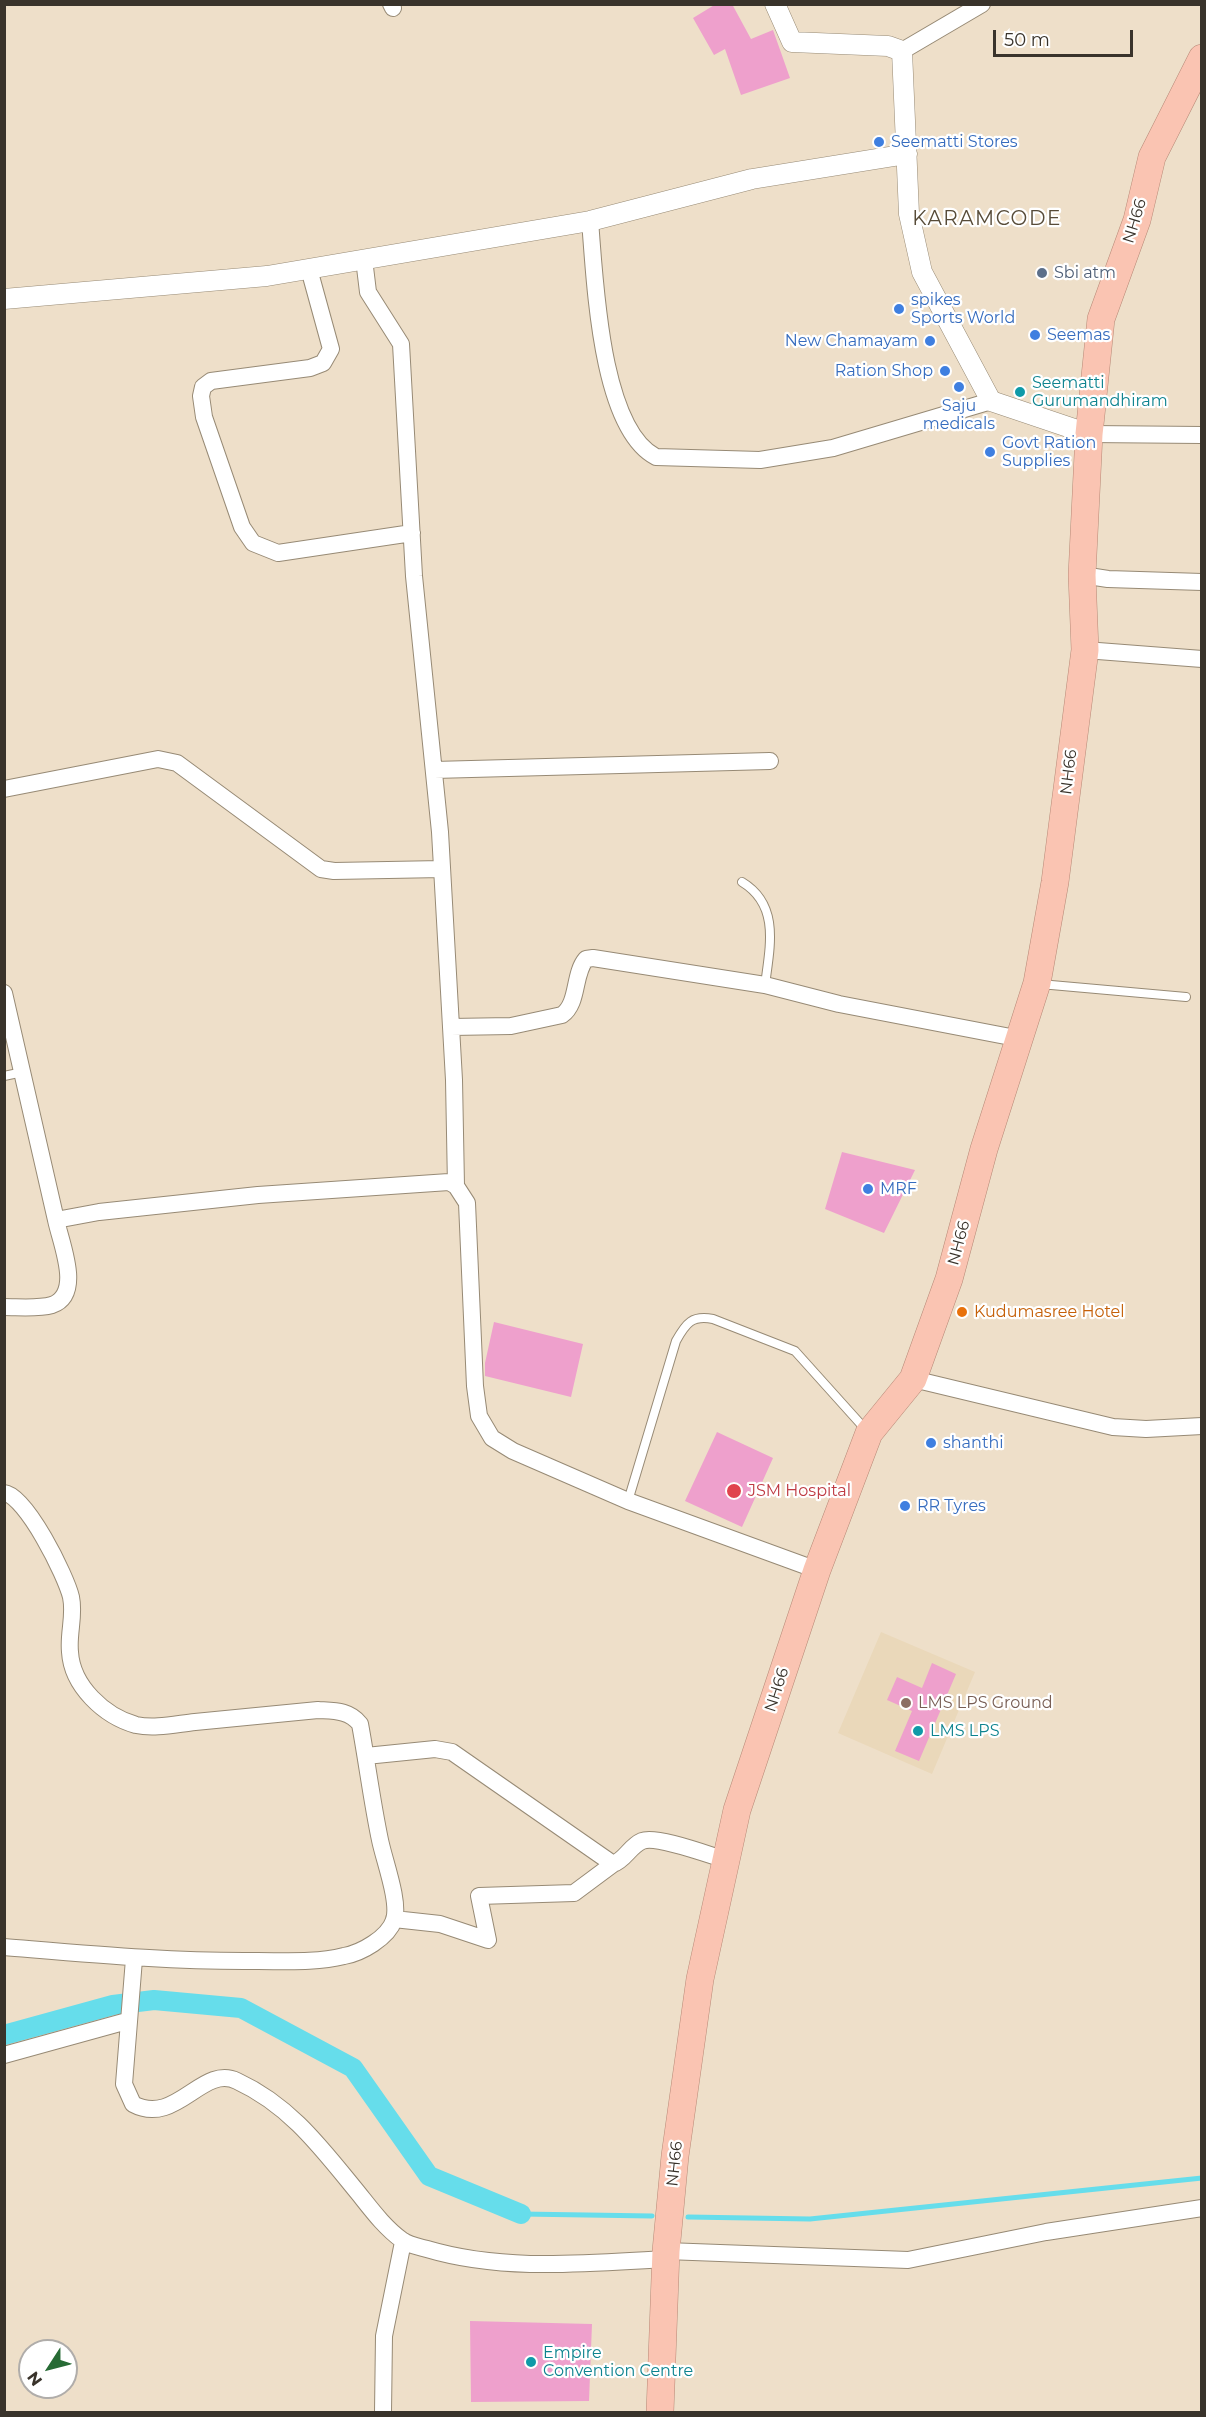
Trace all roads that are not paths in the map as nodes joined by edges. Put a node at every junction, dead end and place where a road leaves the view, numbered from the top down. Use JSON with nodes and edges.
{"nodes":[{"id":1,"x":775,"y":4,"type":"edge"},
{"id":2,"x":982,"y":4,"type":"edge"},
{"id":3,"x":902,"y":51,"type":"junction"},
{"id":4,"x":1200,"y":66,"type":"edge"},
{"id":5,"x":907,"y":154,"type":"junction"},
{"id":6,"x":590,"y":222,"type":"junction"},
{"id":7,"x":364,"y":259,"type":"junction"},
{"id":8,"x":309,"y":269,"type":"junction"},
{"id":9,"x":4,"y":299,"type":"edge"},
{"id":10,"x":991,"y":401,"type":"junction"},
{"id":11,"x":1089,"y":434,"type":"junction"},
{"id":12,"x":1202,"y":435,"type":"edge"},
{"id":13,"x":411,"y":533,"type":"junction"},
{"id":14,"x":1082,"y":575,"type":"junction"},
{"id":15,"x":1202,"y":582,"type":"edge"},
{"id":16,"x":1084,"y":650,"type":"junction"},
{"id":17,"x":1202,"y":659,"type":"edge"},
{"id":18,"x":770,"y":761,"type":"dead end"},
{"id":19,"x":434,"y":770,"type":"junction"},
{"id":20,"x":4,"y":789,"type":"edge"},
{"id":21,"x":442,"y":869,"type":"junction"},
{"id":22,"x":742,"y":882,"type":"dead end"},
{"id":23,"x":1037,"y":983,"type":"junction"},
{"id":24,"x":765,"y":985,"type":"junction"},
{"id":25,"x":4,"y":993,"type":"edge"},
{"id":26,"x":1186,"y":997,"type":"dead end"},
{"id":27,"x":451,"y":1027,"type":"junction"},
{"id":28,"x":1021,"y":1039,"type":"junction"},
{"id":29,"x":23,"y":1072,"type":"junction"},
{"id":30,"x":4,"y":1076,"type":"edge"},
{"id":31,"x":456,"y":1186,"type":"junction"},
{"id":32,"x":56,"y":1220,"type":"junction"},
{"id":33,"x":4,"y":1307,"type":"edge"},
{"id":34,"x":913,"y":1379,"type":"junction"},
{"id":35,"x":1202,"y":1426,"type":"edge"},
{"id":36,"x":869,"y":1433,"type":"junction"},
{"id":37,"x":4,"y":1492,"type":"edge"},
{"id":38,"x":628,"y":1501,"type":"junction"},
{"id":39,"x":817,"y":1570,"type":"junction"},
{"id":40,"x":366,"y":1756,"type":"junction"},
{"id":41,"x":726,"y":1860,"type":"junction"},
{"id":42,"x":613,"y":1864,"type":"junction"},
{"id":43,"x":394,"y":1919,"type":"junction"},
{"id":44,"x":4,"y":1947,"type":"edge"},
{"id":45,"x":134,"y":1959,"type":"junction"},
{"id":46,"x":128,"y":2017,"type":"junction"},
{"id":47,"x":4,"y":2055,"type":"edge"},
{"id":48,"x":1202,"y":2208,"type":"edge"},
{"id":49,"x":403,"y":2241,"type":"junction"},
{"id":50,"x":666,"y":2255,"type":"junction"},
{"id":51,"x":383,"y":2412,"type":"edge"},
{"id":52,"x":660,"y":2412,"type":"edge"}],
"edges":[{"from":1,"to":3,"type":"street"},
{"from":2,"to":3,"type":"street"},
{"from":3,"to":5,"type":"street"},
{"from":4,"to":11,"type":"highway","name":"NH66","number":"NH66"},
{"from":5,"to":6,"type":"street"},
{"from":5,"to":10,"type":"street"},
{"from":6,"to":7,"type":"street"},
{"from":6,"to":10,"type":"street"},
{"from":7,"to":8,"type":"street"},
{"from":7,"to":13,"type":"street"},
{"from":8,"to":9,"type":"street"},
{"from":8,"to":13,"type":"street"},
{"from":10,"to":11,"type":"street"},
{"from":11,"to":12,"type":"street"},
{"from":11,"to":14,"type":"highway","name":"NH66","number":"NH66"},
{"from":13,"to":19,"type":"street"},
{"from":14,"to":15,"type":"street"},
{"from":14,"to":16,"type":"highway","name":"NH66","number":"NH66"},
{"from":16,"to":17,"type":"street"},
{"from":16,"to":23,"type":"highway","name":"NH66","number":"NH66"},
{"from":18,"to":19,"type":"street"},
{"from":19,"to":21,"type":"street"},
{"from":20,"to":21,"type":"street"},
{"from":21,"to":27,"type":"street"},
{"from":22,"to":24,"type":"lane"},
{"from":23,"to":26,"type":"lane"},
{"from":23,"to":28,"type":"highway","name":"NH66","number":"NH66"},
{"from":24,"to":27,"type":"street"},
{"from":24,"to":28,"type":"street"},
{"from":25,"to":29,"type":"street"},
{"from":27,"to":31,"type":"street"},
{"from":28,"to":34,"type":"highway","name":"NH66","number":"NH66"},
{"from":29,"to":30,"type":"lane"},
{"from":29,"to":32,"type":"street"},
{"from":31,"to":32,"type":"street"},
{"from":31,"to":38,"type":"street"},
{"from":32,"to":33,"type":"street"},
{"from":34,"to":35,"type":"street"},
{"from":34,"to":36,"type":"highway","name":"NH66","number":"NH66"},
{"from":36,"to":38,"type":"lane"},
{"from":36,"to":39,"type":"highway","name":"NH66","number":"NH66"},
{"from":37,"to":40,"type":"street"},
{"from":38,"to":39,"type":"street"},
{"from":39,"to":41,"type":"highway","name":"NH66","number":"NH66"},
{"from":40,"to":42,"type":"street"},
{"from":40,"to":43,"type":"street"},
{"from":41,"to":42,"type":"street"},
{"from":41,"to":50,"type":"highway","name":"NH66","number":"NH66"},
{"from":42,"to":43,"type":"street"},
{"from":43,"to":45,"type":"street"},
{"from":44,"to":45,"type":"street"},
{"from":45,"to":46,"type":"street"},
{"from":46,"to":47,"type":"street"},
{"from":46,"to":49,"type":"street"},
{"from":48,"to":50,"type":"street"},
{"from":49,"to":50,"type":"street"},
{"from":49,"to":51,"type":"street"},
{"from":50,"to":52,"type":"highway","name":"NH66","number":"NH66"}]}
